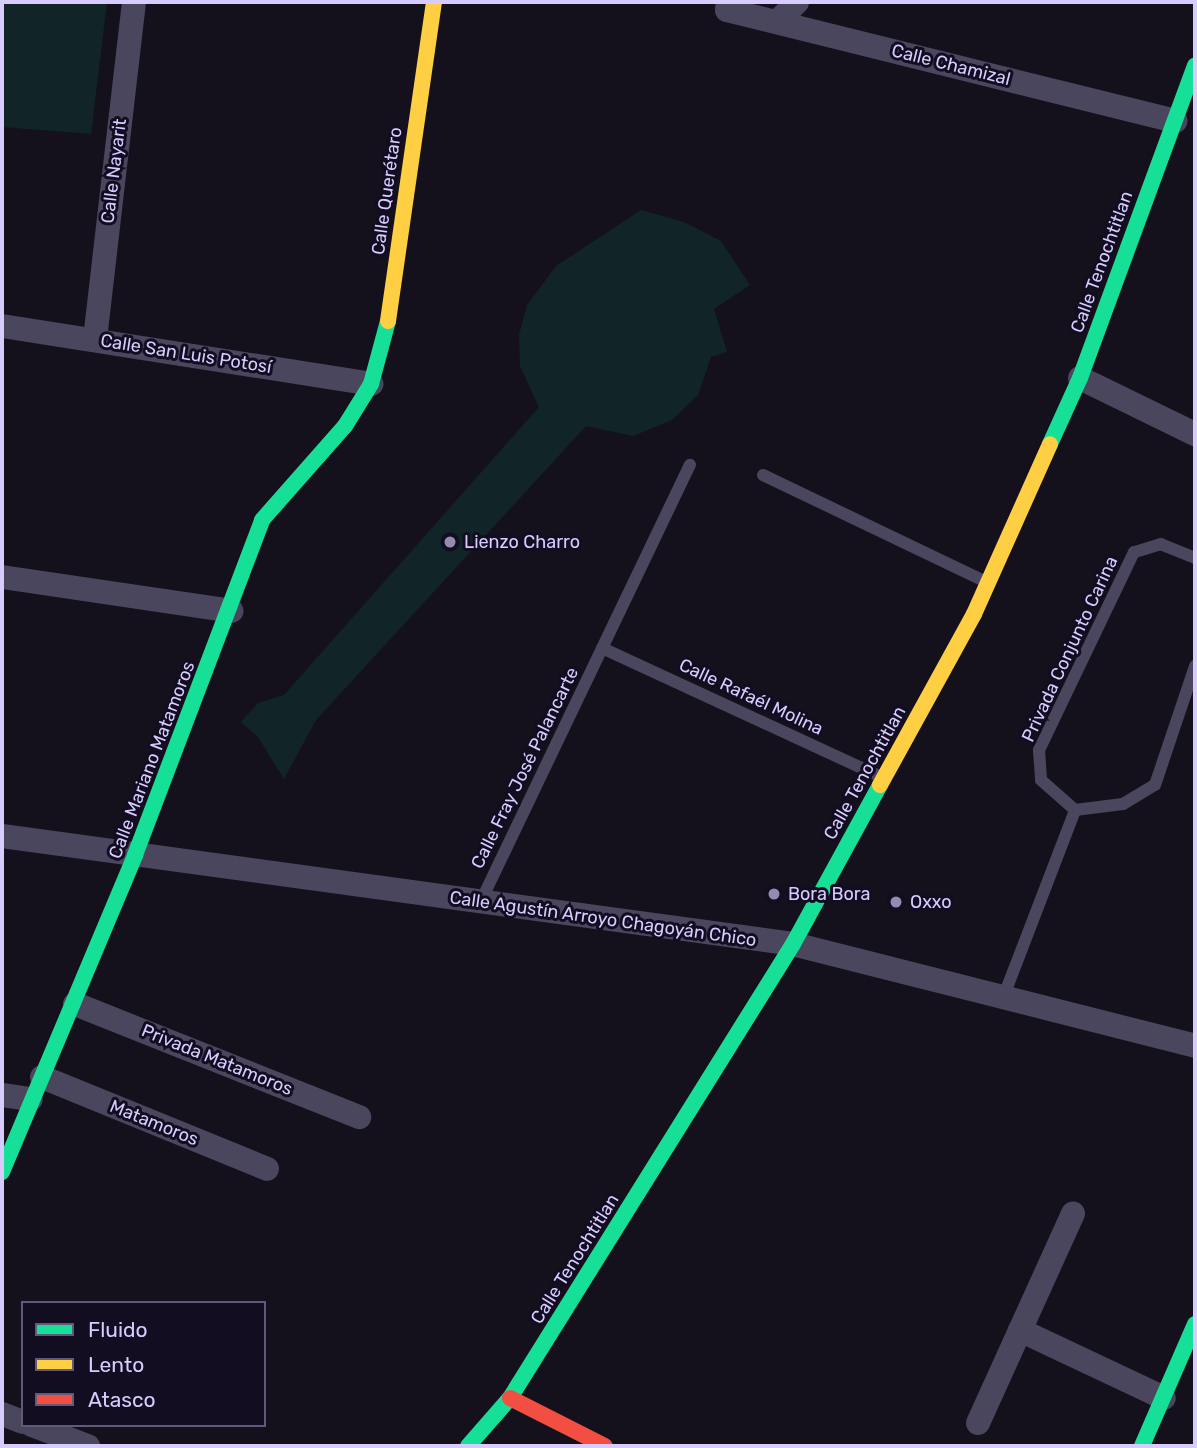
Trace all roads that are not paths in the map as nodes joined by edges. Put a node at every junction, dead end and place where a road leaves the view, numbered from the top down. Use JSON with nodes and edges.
{"nodes":[{"id":1,"x":134,"y":2,"type":"edge"},
{"id":2,"x":434,"y":2,"type":"edge"},
{"id":3,"x":797,"y":2,"type":"edge"},
{"id":4,"x":727,"y":6,"type":"edge"},
{"id":5,"x":778,"y":21,"type":"junction"},
{"id":6,"x":1195,"y":66,"type":"edge"},
{"id":7,"x":1175,"y":121,"type":"junction"},
{"id":8,"x":2,"y":326,"type":"edge"},
{"id":9,"x":95,"y":339,"type":"junction"},
{"id":10,"x":1080,"y":378,"type":"junction"},
{"id":11,"x":371,"y":384,"type":"junction"},
{"id":12,"x":1195,"y":434,"type":"edge"},
{"id":13,"x":690,"y":464,"type":"dead end"},
{"id":14,"x":763,"y":475,"type":"dead end"},
{"id":15,"x":1195,"y":558,"type":"edge"},
{"id":16,"x":2,"y":577,"type":"edge"},
{"id":17,"x":987,"y":583,"type":"junction"},
{"id":18,"x":231,"y":611,"type":"junction"},
{"id":19,"x":602,"y":648,"type":"junction"},
{"id":20,"x":1195,"y":666,"type":"edge"},
{"id":21,"x":885,"y":779,"type":"junction"},
{"id":22,"x":1075,"y":810,"type":"junction"},
{"id":23,"x":2,"y":836,"type":"edge"},
{"id":24,"x":135,"y":855,"type":"junction"},
{"id":25,"x":480,"y":903,"type":"junction"},
{"id":26,"x":793,"y":944,"type":"junction"},
{"id":27,"x":1003,"y":998,"type":"junction"},
{"id":28,"x":75,"y":1004,"type":"junction"},
{"id":29,"x":1195,"y":1046,"type":"edge"},
{"id":30,"x":37,"y":1088,"type":"junction"},
{"id":31,"x":2,"y":1095,"type":"edge"},
{"id":32,"x":359,"y":1117,"type":"dead end"},
{"id":33,"x":267,"y":1170,"type":"dead end"},
{"id":34,"x":2,"y":1172,"type":"edge"},
{"id":35,"x":1073,"y":1214,"type":"dead end"},
{"id":36,"x":1195,"y":1324,"type":"edge"},
{"id":37,"x":1020,"y":1330,"type":"junction"},
{"id":38,"x":510,"y":1398,"type":"junction"},
{"id":39,"x":1164,"y":1398,"type":"junction"},
{"id":40,"x":2,"y":1414,"type":"edge"},
{"id":41,"x":21,"y":1421,"type":"edge"},
{"id":42,"x":978,"y":1423,"type":"dead end"},
{"id":43,"x":37,"y":1427,"type":"edge"},
{"id":44,"x":88,"y":1446,"type":"edge"},
{"id":45,"x":468,"y":1446,"type":"edge"},
{"id":46,"x":605,"y":1446,"type":"edge"},
{"id":47,"x":1142,"y":1446,"type":"edge"}],
"edges":[{"from":1,"to":9,"type":"street","name":"Calle Nayarit"},
{"from":2,"to":11,"type":"main road","name":"Calle Querétaro"},
{"from":3,"to":5,"type":"street"},
{"from":4,"to":5,"type":"street","name":"Calle Chamizal"},
{"from":5,"to":7,"type":"street","name":"Calle Chamizal"},
{"from":6,"to":7,"type":"main road","name":"Calle Tenochtitlan"},
{"from":7,"to":10,"type":"main road","name":"Calle Tenochtitlan"},
{"from":8,"to":9,"type":"street","name":"Calle San Luis Potosí"},
{"from":9,"to":11,"type":"street","name":"Calle San Luis Potosí"},
{"from":10,"to":12,"type":"street"},
{"from":10,"to":17,"type":"main road","name":"Calle Tenochtitlan"},
{"from":11,"to":18,"type":"main road","name":"Calle Mariano Matamoros"},
{"from":13,"to":19,"type":"lane","name":"Calle Fray José Palancarte"},
{"from":14,"to":17,"type":"lane"},
{"from":15,"to":22,"type":"lane","name":"Privada Conjunto Carina"},
{"from":16,"to":18,"type":"street"},
{"from":17,"to":21,"type":"main road","name":"Calle Tenochtitlan"},
{"from":18,"to":24,"type":"main road","name":"Calle Mariano Matamoros"},
{"from":19,"to":21,"type":"lane","name":"Calle Rafaél Molina"},
{"from":19,"to":25,"type":"lane","name":"Calle Fray José Palancarte"},
{"from":20,"to":22,"type":"lane"},
{"from":21,"to":26,"type":"main road","name":"Calle Tenochtitlan"},
{"from":22,"to":27,"type":"lane"},
{"from":23,"to":24,"type":"street","name":"Calle Agustín Arroyo Chagoyán Chico"},
{"from":24,"to":25,"type":"street","name":"Calle Agustín Arroyo Chagoyán Chico"},
{"from":24,"to":28,"type":"main road","name":"Calle Mariano Matamoros"},
{"from":25,"to":26,"type":"street","name":"Calle Agustín Arroyo Chagoyán Chico"},
{"from":26,"to":27,"type":"street","name":"Calle Agustín Arroyo Chagoyán Chico"},
{"from":26,"to":38,"type":"main road","name":"Calle Tenochtitlan"},
{"from":27,"to":29,"type":"street","name":"Calle Agustín Arroyo Chagoyán Chico"},
{"from":28,"to":30,"type":"main road","name":"Calle Mariano Matamoros"},
{"from":28,"to":32,"type":"street","name":"Privada Matamoros"},
{"from":30,"to":31,"type":"street","name":"Matamoros"},
{"from":30,"to":33,"type":"street","name":"Matamoros"},
{"from":30,"to":34,"type":"main road","name":"Calle Mariano Matamoros"},
{"from":35,"to":37,"type":"street"},
{"from":36,"to":39,"type":"main road"},
{"from":37,"to":39,"type":"street"},
{"from":37,"to":42,"type":"street"},
{"from":38,"to":45,"type":"main road","name":"Calle Tenochtitlan"},
{"from":38,"to":46,"type":"main road"},
{"from":39,"to":47,"type":"main road"},
{"from":40,"to":41,"type":"street"},
{"from":43,"to":44,"type":"street"}]}
